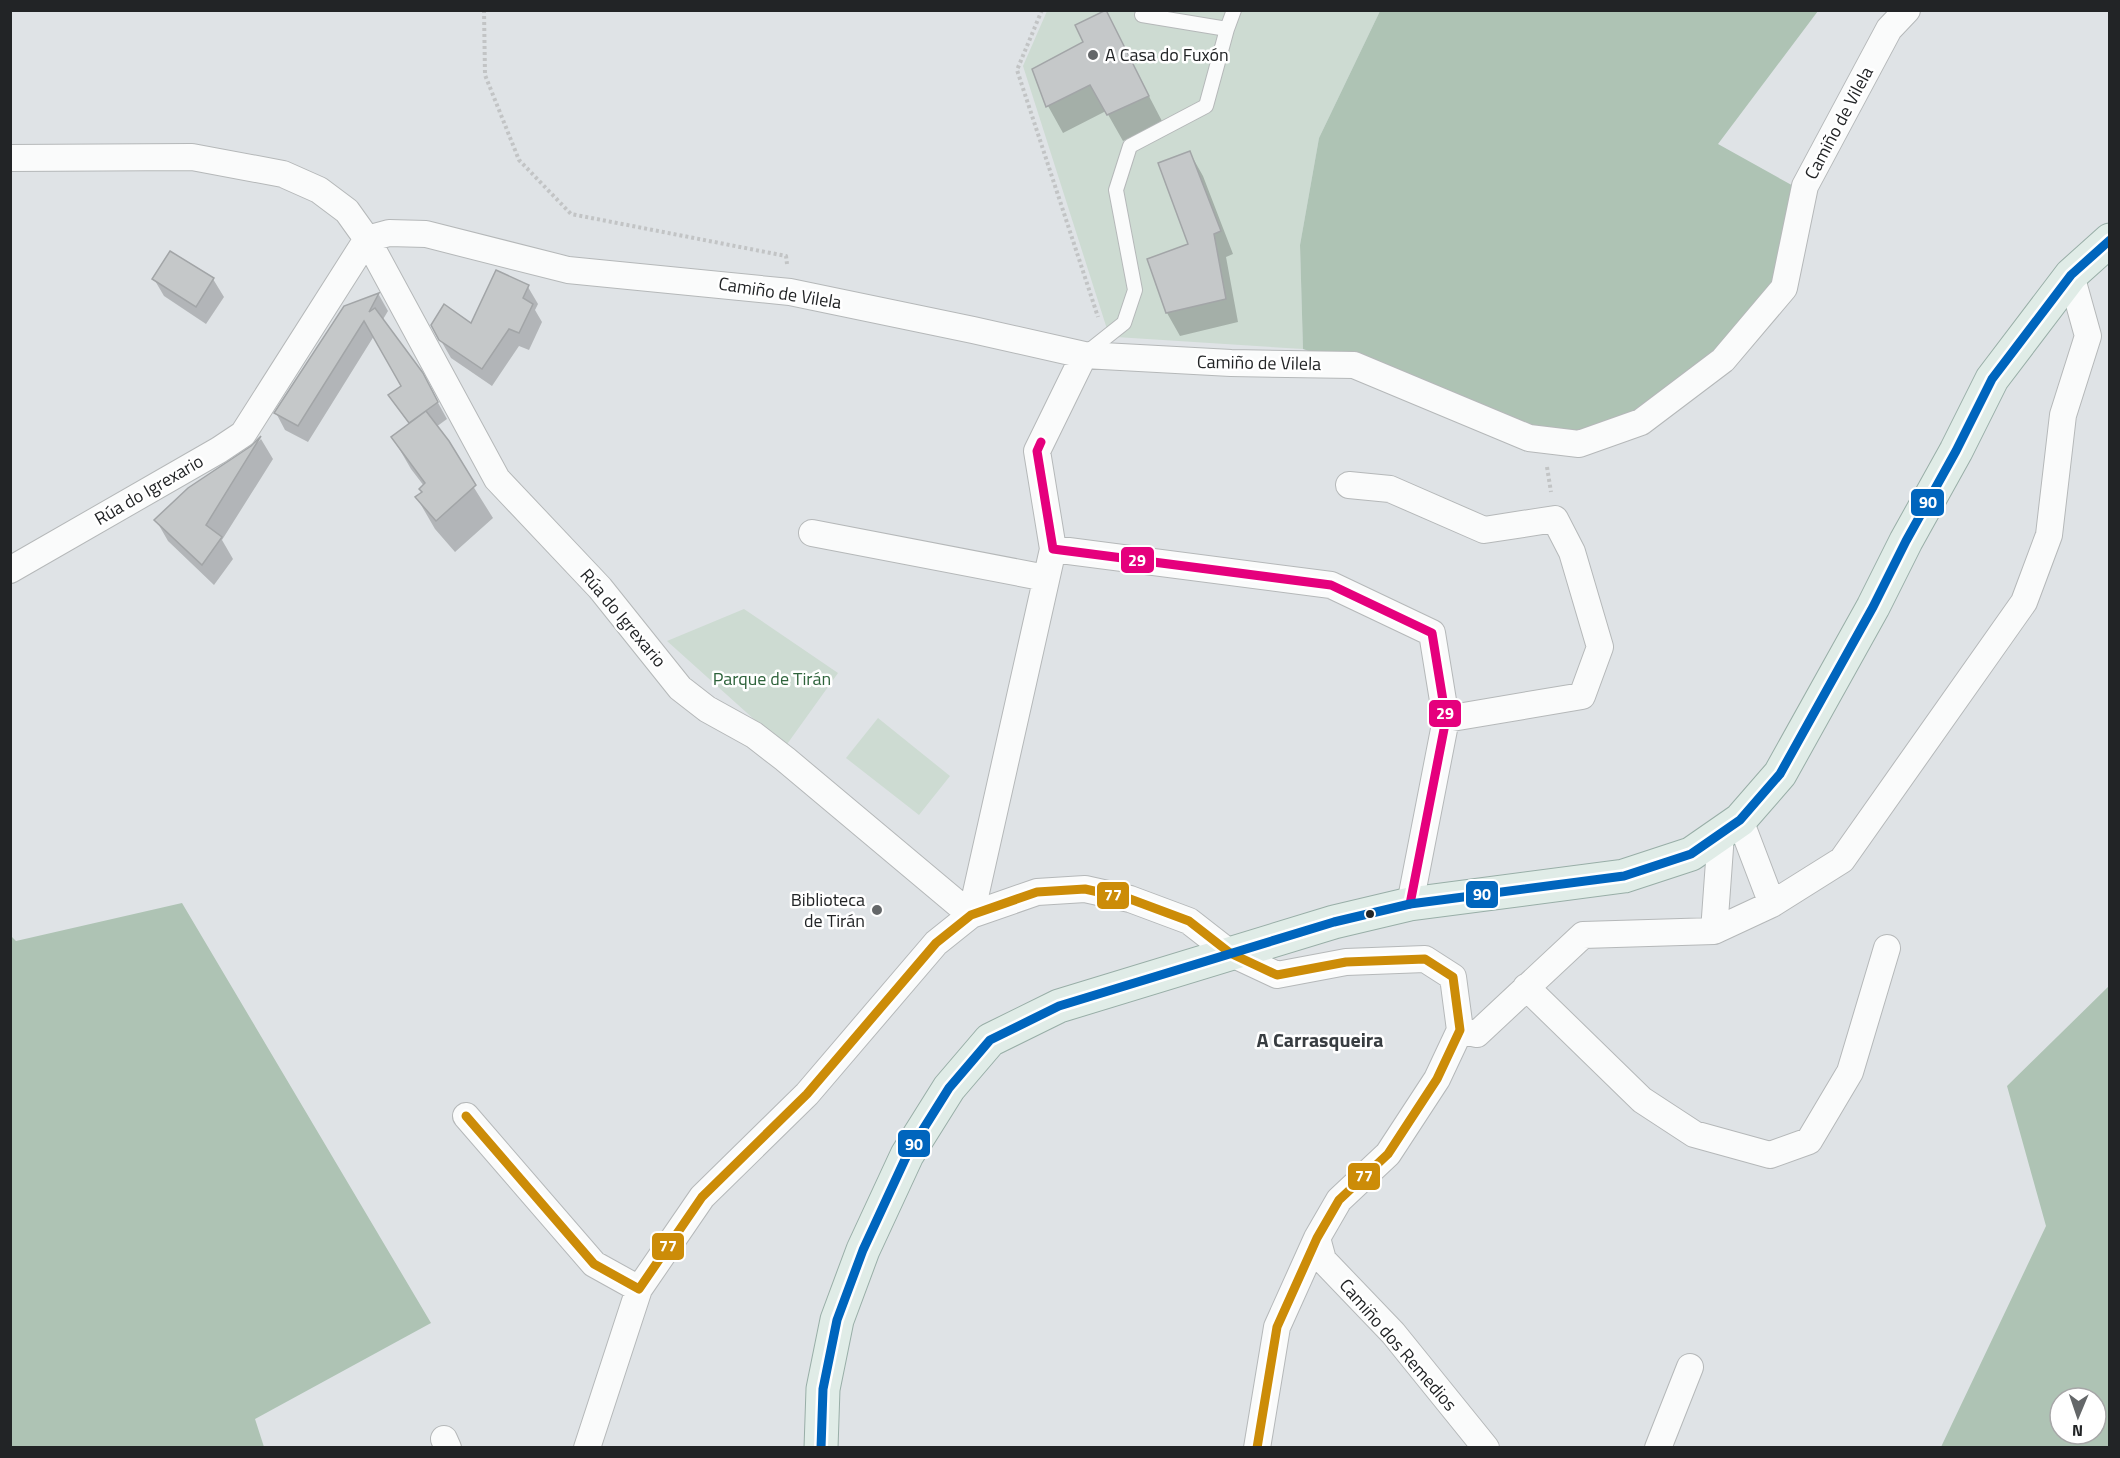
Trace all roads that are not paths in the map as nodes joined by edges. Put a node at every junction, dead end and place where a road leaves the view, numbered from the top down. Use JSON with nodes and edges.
{"nodes":[{"id":1,"x":1234,"y":10,"type":"edge"},
{"id":2,"x":1907,"y":10,"type":"edge"},
{"id":3,"x":1142,"y":15,"type":"dead end"},
{"id":4,"x":1227,"y":29,"type":"junction"},
{"id":5,"x":10,"y":158,"type":"edge"},
{"id":6,"x":367,"y":239,"type":"junction"},
{"id":7,"x":2109,"y":240,"type":"edge"},
{"id":8,"x":2071,"y":276,"type":"junction"},
{"id":9,"x":1084,"y":355,"type":"junction"},
{"id":10,"x":1349,"y":485,"type":"dead end"},
{"id":11,"x":812,"y":533,"type":"dead end"},
{"id":12,"x":1053,"y":549,"type":"junction"},
{"id":13,"x":10,"y":570,"type":"edge"},
{"id":14,"x":1046,"y":578,"type":"junction"},
{"id":15,"x":1446,"y":719,"type":"junction"},
{"id":16,"x":1730,"y":827,"type":"junction"},
{"id":17,"x":1410,"y":904,"type":"junction"},
{"id":18,"x":1772,"y":904,"type":"junction"},
{"id":19,"x":971,"y":915,"type":"junction"},
{"id":20,"x":1714,"y":931,"type":"junction"},
{"id":21,"x":1887,"y":948,"type":"dead end"},
{"id":22,"x":1230,"y":953,"type":"junction"},
{"id":23,"x":1526,"y":987,"type":"junction"},
{"id":24,"x":1460,"y":1030,"type":"junction"},
{"id":25,"x":465,"y":1116,"type":"dead end"},
{"id":26,"x":1317,"y":1238,"type":"junction"},
{"id":27,"x":639,"y":1289,"type":"junction"},
{"id":28,"x":1690,"y":1367,"type":"dead end"},
{"id":29,"x":587,"y":1448,"type":"edge"},
{"id":30,"x":821,"y":1448,"type":"edge"},
{"id":31,"x":1257,"y":1448,"type":"edge"},
{"id":32,"x":1486,"y":1448,"type":"edge"},
{"id":33,"x":1658,"y":1448,"type":"edge"}],
"edges":[{"from":1,"to":4,"type":"lane"},
{"from":2,"to":9,"type":"street","name":"Camiño de Vilela"},
{"from":3,"to":4,"type":"lane"},
{"from":4,"to":9,"type":"lane"},
{"from":5,"to":6,"type":"street","name":"Rúa do Igrexario"},
{"from":6,"to":9,"type":"street","name":"Camiño de Vilela"},
{"from":6,"to":13,"type":"street","name":"Rúa do Igrexario"},
{"from":6,"to":19,"type":"street","name":"Rúa do Igrexario"},
{"from":7,"to":8,"type":"main road"},
{"from":8,"to":16,"type":"main road"},
{"from":8,"to":18,"type":"street"},
{"from":9,"to":12,"type":"street"},
{"from":10,"to":15,"type":"street"},
{"from":11,"to":14,"type":"street"},
{"from":12,"to":14,"type":"street"},
{"from":12,"to":15,"type":"street"},
{"from":14,"to":19,"type":"street"},
{"from":15,"to":17,"type":"street"},
{"from":16,"to":17,"type":"main road"},
{"from":16,"to":18,"type":"street"},
{"from":16,"to":20,"type":"street"},
{"from":17,"to":22,"type":"main road"},
{"from":18,"to":20,"type":"street"},
{"from":19,"to":22,"type":"street"},
{"from":19,"to":27,"type":"street"},
{"from":20,"to":23,"type":"street"},
{"from":21,"to":23,"type":"street"},
{"from":22,"to":24,"type":"street"},
{"from":22,"to":30,"type":"main road"},
{"from":23,"to":24,"type":"street"},
{"from":24,"to":26,"type":"street"},
{"from":25,"to":27,"type":"street"},
{"from":26,"to":31,"type":"street"},
{"from":26,"to":32,"type":"street","name":"Camiño dos Remedios"},
{"from":27,"to":29,"type":"street"},
{"from":28,"to":33,"type":"street"}]}
